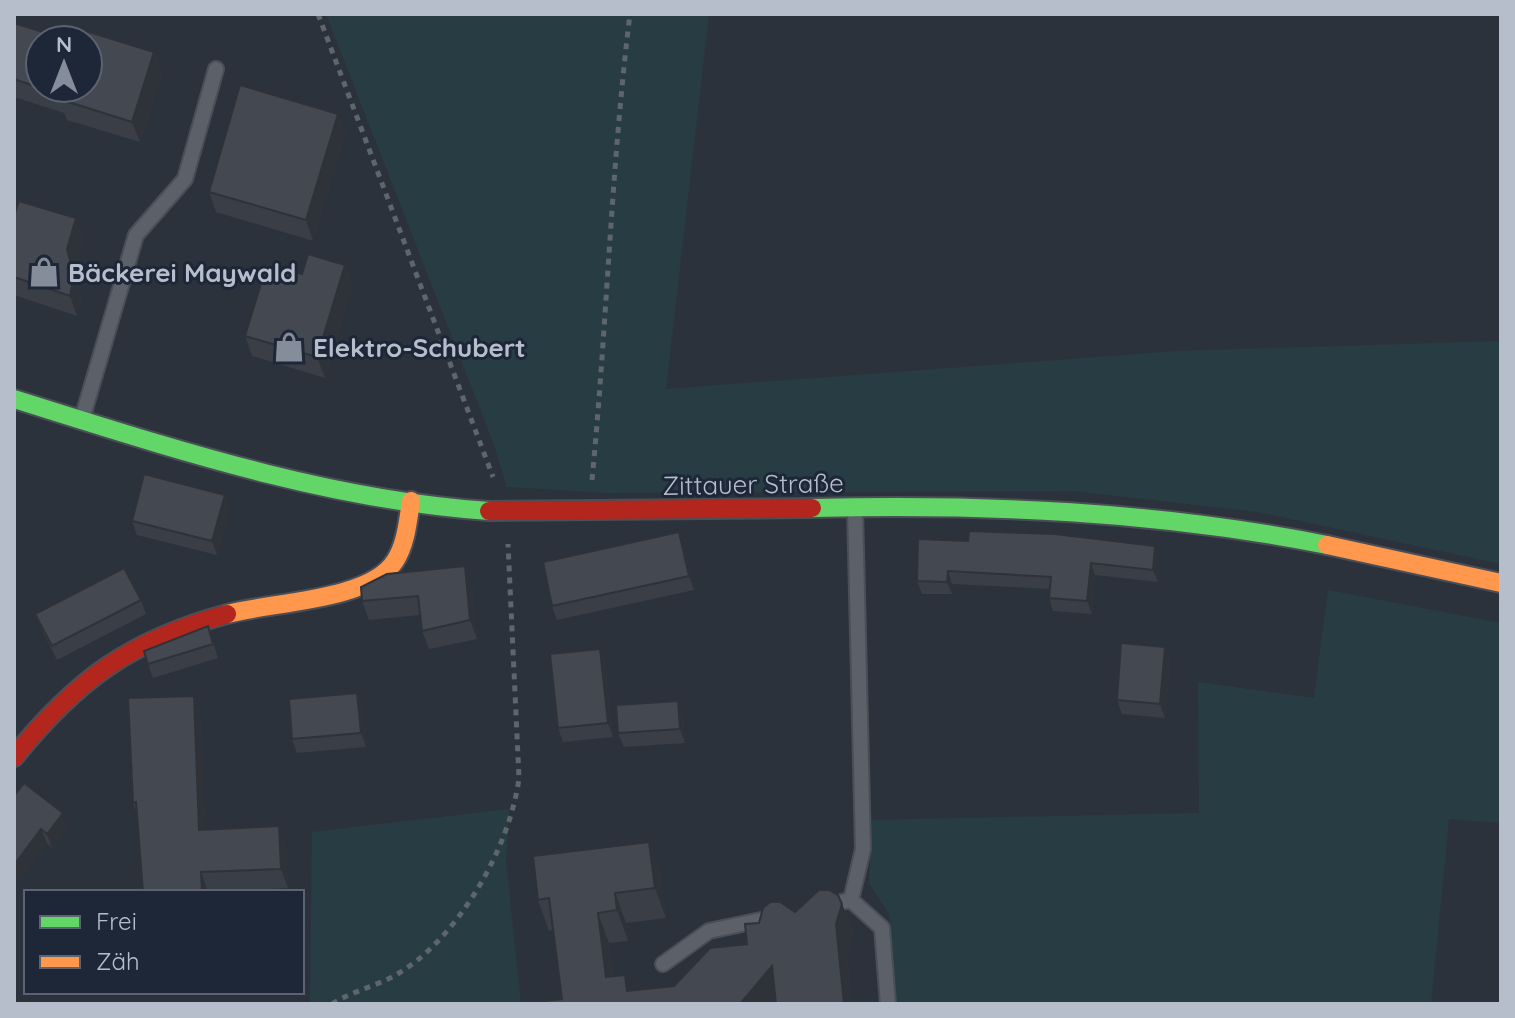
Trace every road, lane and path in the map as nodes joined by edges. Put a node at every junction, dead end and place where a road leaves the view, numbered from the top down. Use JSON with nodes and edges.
{"nodes":[{"id":1,"x":318,"y":14,"type":"edge"},
{"id":2,"x":630,"y":14,"type":"edge"},
{"id":3,"x":216,"y":69,"type":"dead end"},
{"id":4,"x":14,"y":399,"type":"edge"},
{"id":5,"x":82,"y":420,"type":"junction"},
{"id":6,"x":411,"y":501,"type":"junction"},
{"id":7,"x":855,"y":507,"type":"junction"},
{"id":8,"x":507,"y":511,"type":"junction"},
{"id":9,"x":589,"y":512,"type":"junction"},
{"id":10,"x":1501,"y":583,"type":"edge"},
{"id":11,"x":14,"y":757,"type":"edge"},
{"id":12,"x":851,"y":900,"type":"junction"},
{"id":13,"x":663,"y":964,"type":"dead end"},
{"id":14,"x":332,"y":1004,"type":"edge"},
{"id":15,"x":888,"y":1004,"type":"edge"}],
"edges":[{"from":1,"to":8,"type":"path"},
{"from":2,"to":9,"type":"path"},
{"from":3,"to":5,"type":"lane"},
{"from":4,"to":5,"type":"main road","name":"Zittauer Straße"},
{"from":5,"to":6,"type":"main road","name":"Zittauer Straße"},
{"from":6,"to":8,"type":"main road","name":"Zittauer Straße"},
{"from":6,"to":11,"type":"main road"},
{"from":7,"to":9,"type":"main road","name":"Zittauer Straße"},
{"from":7,"to":10,"type":"main road","name":"Zittauer Straße"},
{"from":7,"to":12,"type":"lane"},
{"from":8,"to":9,"type":"main road","name":"Zittauer Straße"},
{"from":8,"to":14,"type":"path"},
{"from":12,"to":13,"type":"lane"},
{"from":12,"to":15,"type":"lane"}]}
